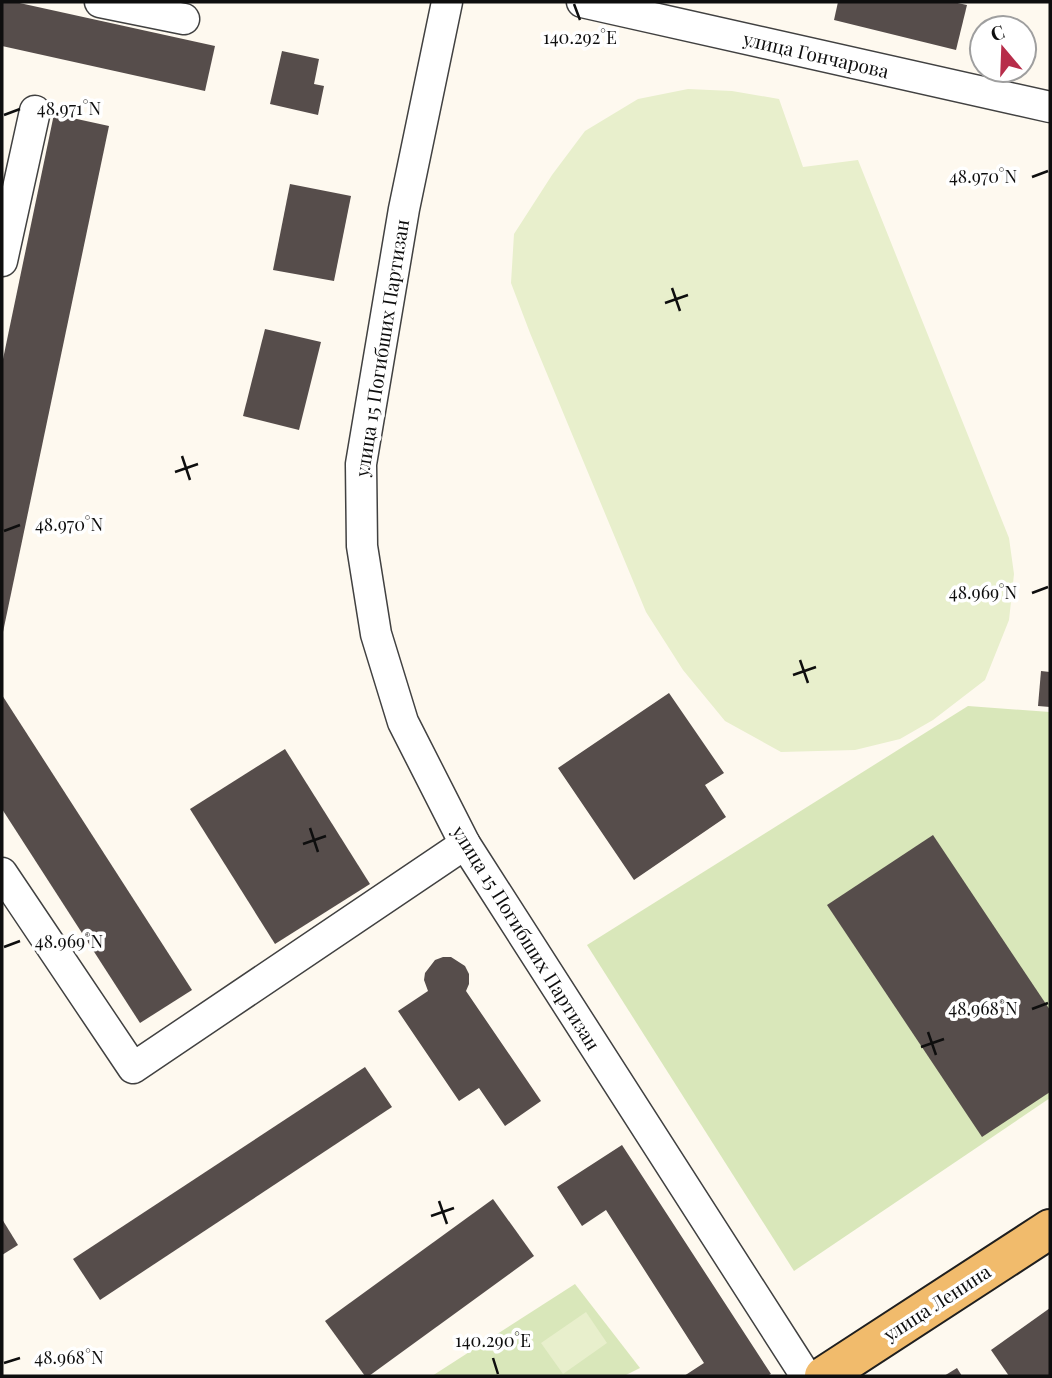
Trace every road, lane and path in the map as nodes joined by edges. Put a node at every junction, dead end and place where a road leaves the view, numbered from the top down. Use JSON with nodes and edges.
{"nodes":[{"id":1,"x":100,"y":2,"type":"edge"},
{"id":2,"x":447,"y":2,"type":"edge"},
{"id":3,"x":582,"y":2,"type":"edge"},
{"id":4,"x":184,"y":19,"type":"dead end"},
{"id":5,"x":1050,"y":107,"type":"edge"},
{"id":6,"x":35,"y":111,"type":"dead end"},
{"id":7,"x":2,"y":261,"type":"edge"},
{"id":8,"x":465,"y":844,"type":"junction"},
{"id":9,"x":2,"y":873,"type":"edge"},
{"id":10,"x":1050,"y":1229,"type":"edge"},
{"id":11,"x":806,"y":1376,"type":"edge"},
{"id":12,"x":824,"y":1376,"type":"edge"}],
"edges":[{"from":1,"to":4,"type":"street"},
{"from":2,"to":8,"type":"street","name":"улица 15 Погибших Партизан"},
{"from":3,"to":5,"type":"street","name":"улица Гончарова"},
{"from":6,"to":7,"type":"street"},
{"from":8,"to":9,"type":"street"},
{"from":8,"to":11,"type":"street","name":"улица 15 Погибших Партизан"},
{"from":10,"to":12,"type":"main road","name":"улица Ленина"}]}
